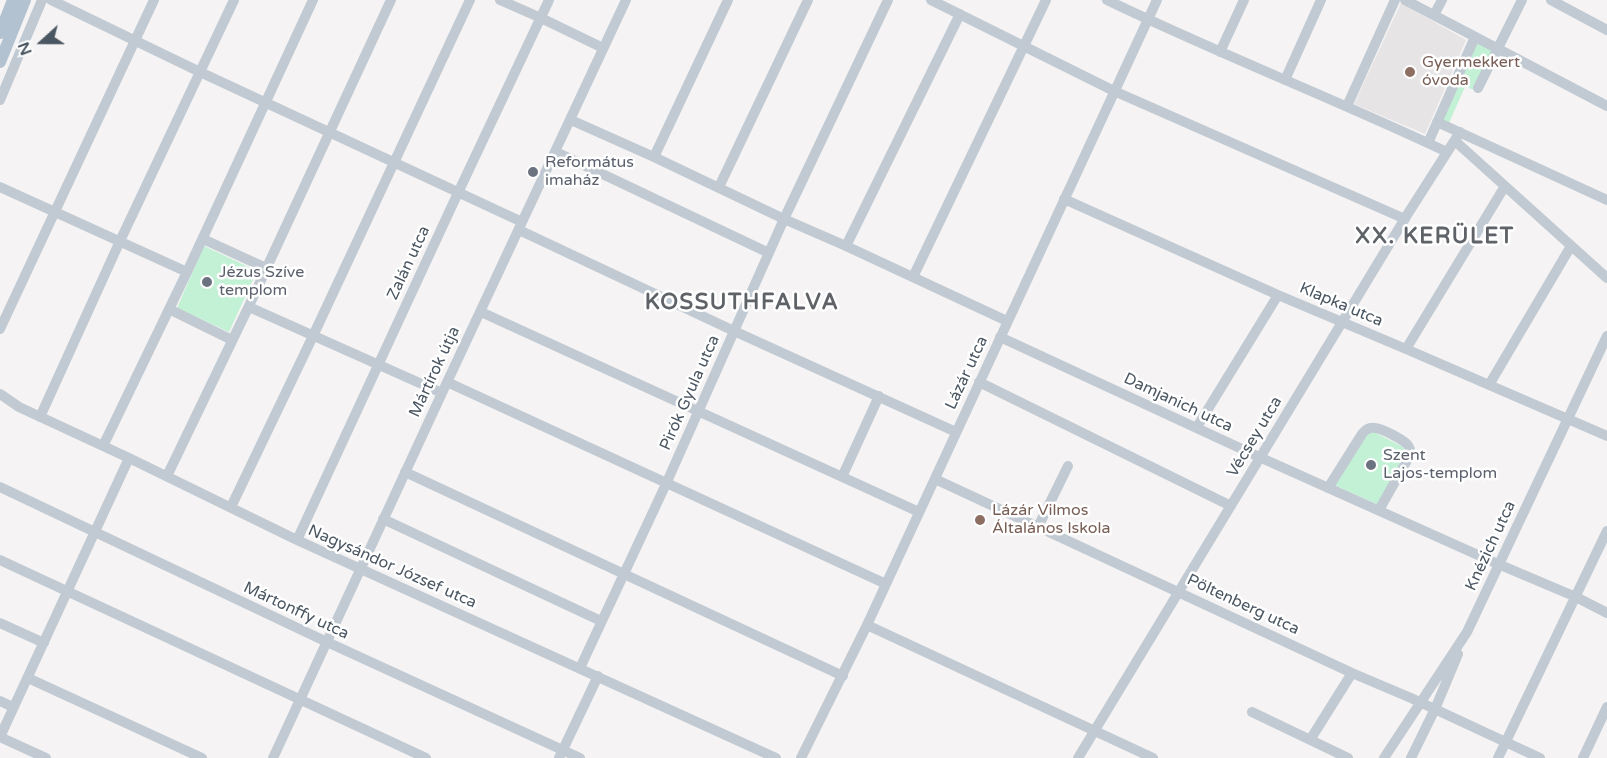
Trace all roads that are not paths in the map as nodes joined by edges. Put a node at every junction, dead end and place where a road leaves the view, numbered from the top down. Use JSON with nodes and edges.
{"nodes":[{"id":1,"x":13,"y":0,"type":"edge"},
{"id":2,"x":25,"y":0,"type":"edge"},
{"id":3,"x":42,"y":0,"type":"edge"},
{"id":4,"x":51,"y":0,"type":"edge"},
{"id":5,"x":154,"y":0,"type":"edge"},
{"id":6,"x":234,"y":0,"type":"edge"},
{"id":7,"x":313,"y":0,"type":"edge"},
{"id":8,"x":391,"y":0,"type":"edge"},
{"id":9,"x":470,"y":0,"type":"edge"},
{"id":10,"x":500,"y":0,"type":"edge"},
{"id":11,"x":549,"y":0,"type":"edge"},
{"id":12,"x":626,"y":0,"type":"edge"},
{"id":13,"x":728,"y":0,"type":"edge"},
{"id":14,"x":808,"y":0,"type":"edge"},
{"id":15,"x":888,"y":0,"type":"edge"},
{"id":16,"x":931,"y":0,"type":"edge"},
{"id":17,"x":1046,"y":0,"type":"edge"},
{"id":18,"x":1107,"y":0,"type":"edge"},
{"id":19,"x":1157,"y":0,"type":"edge"},
{"id":20,"x":1244,"y":0,"type":"edge"},
{"id":21,"x":1321,"y":0,"type":"edge"},
{"id":22,"x":1395,"y":0,"type":"edge"},
{"id":23,"x":1405,"y":0,"type":"edge"},
{"id":24,"x":1442,"y":0,"type":"edge"},
{"id":25,"x":1522,"y":0,"type":"edge"},
{"id":26,"x":1551,"y":0,"type":"edge"},
{"id":27,"x":73,"y":5,"type":"edge"},
{"id":28,"x":960,"y":14,"type":"junction"},
{"id":29,"x":1434,"y":15,"type":"junction"},
{"id":30,"x":541,"y":18,"type":"junction"},
{"id":31,"x":1148,"y":20,"type":"junction"},
{"id":32,"x":1607,"y":30,"type":"edge"},
{"id":33,"x":0,"y":33,"type":"edge"},
{"id":34,"x":1475,"y":37,"type":"junction"},
{"id":35,"x":135,"y":41,"type":"junction"},
{"id":36,"x":1024,"y":46,"type":"junction"},
{"id":37,"x":603,"y":48,"type":"junction"},
{"id":38,"x":1498,"y":49,"type":"junction"},
{"id":39,"x":1220,"y":52,"type":"junction"},
{"id":40,"x":0,"y":62,"type":"edge"},
{"id":41,"x":200,"y":72,"type":"junction"},
{"id":42,"x":1285,"y":80,"type":"junction"},
{"id":43,"x":1478,"y":88,"type":"dead end"},
{"id":44,"x":1114,"y":91,"type":"junction"},
{"id":45,"x":0,"y":100,"type":"edge"},
{"id":46,"x":265,"y":102,"type":"junction"},
{"id":47,"x":1347,"y":106,"type":"junction"},
{"id":48,"x":1607,"y":106,"type":"edge"},
{"id":49,"x":571,"y":120,"type":"junction"},
{"id":50,"x":1437,"y":122,"type":"junction"},
{"id":51,"x":329,"y":132,"type":"junction"},
{"id":52,"x":1457,"y":136,"type":"junction"},
{"id":53,"x":1428,"y":143,"type":"junction"},
{"id":54,"x":556,"y":152,"type":"junction"},
{"id":55,"x":1447,"y":152,"type":"junction"},
{"id":56,"x":654,"y":157,"type":"junction"},
{"id":57,"x":393,"y":162,"type":"junction"},
{"id":58,"x":1505,"y":186,"type":"junction"},
{"id":59,"x":0,"y":187,"type":"edge"},
{"id":60,"x":719,"y":187,"type":"junction"},
{"id":61,"x":459,"y":192,"type":"junction"},
{"id":62,"x":1064,"y":199,"type":"junction"},
{"id":63,"x":1607,"y":200,"type":"edge"},
{"id":64,"x":56,"y":212,"type":"junction"},
{"id":65,"x":784,"y":219,"type":"junction"},
{"id":66,"x":1405,"y":219,"type":"junction"},
{"id":67,"x":520,"y":226,"type":"junction"},
{"id":68,"x":203,"y":239,"type":"junction"},
{"id":69,"x":120,"y":241,"type":"junction"},
{"id":70,"x":846,"y":246,"type":"junction"},
{"id":71,"x":1571,"y":246,"type":"junction"},
{"id":72,"x":769,"y":253,"type":"junction"},
{"id":73,"x":266,"y":267,"type":"junction"},
{"id":74,"x":187,"y":272,"type":"junction"},
{"id":75,"x":913,"y":278,"type":"junction"},
{"id":76,"x":1607,"y":278,"type":"edge"},
{"id":77,"x":1278,"y":295,"type":"junction"},
{"id":78,"x":249,"y":307,"type":"junction"},
{"id":79,"x":169,"y":309,"type":"junction"},
{"id":80,"x":481,"y":312,"type":"junction"},
{"id":81,"x":1007,"y":321,"type":"junction"},
{"id":82,"x":1343,"y":323,"type":"junction"},
{"id":83,"x":0,"y":329,"type":"edge"},
{"id":84,"x":734,"y":331,"type":"junction"},
{"id":85,"x":313,"y":336,"type":"junction"},
{"id":86,"x":1607,"y":336,"type":"edge"},
{"id":87,"x":1000,"y":337,"type":"junction"},
{"id":88,"x":232,"y":340,"type":"junction"},
{"id":89,"x":1406,"y":349,"type":"junction"},
{"id":90,"x":378,"y":365,"type":"junction"},
{"id":91,"x":447,"y":382,"type":"junction"},
{"id":92,"x":979,"y":382,"type":"junction"},
{"id":93,"x":1489,"y":385,"type":"junction"},
{"id":94,"x":442,"y":393,"type":"junction"},
{"id":95,"x":0,"y":394,"type":"edge"},
{"id":96,"x":879,"y":396,"type":"junction"},
{"id":97,"x":698,"y":411,"type":"junction"},
{"id":98,"x":40,"y":417,"type":"junction"},
{"id":99,"x":1568,"y":420,"type":"junction"},
{"id":100,"x":1197,"y":428,"type":"junction"},
{"id":101,"x":956,"y":432,"type":"junction"},
{"id":102,"x":1607,"y":436,"type":"edge"},
{"id":103,"x":103,"y":446,"type":"junction"},
{"id":104,"x":1260,"y":457,"type":"junction"},
{"id":105,"x":129,"y":458,"type":"junction"},
{"id":106,"x":1068,"y":466,"type":"dead end"},
{"id":107,"x":405,"y":472,"type":"junction"},
{"id":108,"x":167,"y":476,"type":"junction"},
{"id":109,"x":842,"y":477,"type":"junction"},
{"id":110,"x":935,"y":479,"type":"junction"},
{"id":111,"x":666,"y":484,"type":"junction"},
{"id":112,"x":0,"y":487,"type":"edge"},
{"id":113,"x":1328,"y":488,"type":"junction"},
{"id":114,"x":1231,"y":506,"type":"junction"},
{"id":115,"x":231,"y":507,"type":"junction"},
{"id":116,"x":1379,"y":510,"type":"junction"},
{"id":117,"x":919,"y":512,"type":"junction"},
{"id":118,"x":383,"y":519,"type":"junction"},
{"id":119,"x":1038,"y":527,"type":"junction"},
{"id":120,"x":1607,"y":531,"type":"edge"},
{"id":121,"x":94,"y":532,"type":"junction"},
{"id":122,"x":297,"y":540,"type":"junction"},
{"id":123,"x":0,"y":560,"type":"edge"},
{"id":124,"x":1498,"y":564,"type":"junction"},
{"id":125,"x":361,"y":569,"type":"junction"},
{"id":126,"x":624,"y":574,"type":"junction"},
{"id":127,"x":886,"y":584,"type":"junction"},
{"id":128,"x":1180,"y":592,"type":"junction"},
{"id":129,"x":67,"y":593,"type":"junction"},
{"id":130,"x":1576,"y":597,"type":"junction"},
{"id":131,"x":1607,"y":613,"type":"edge"},
{"id":132,"x":601,"y":621,"type":"junction"},
{"id":133,"x":0,"y":623,"type":"edge"},
{"id":134,"x":867,"y":625,"type":"junction"},
{"id":135,"x":1467,"y":632,"type":"junction"},
{"id":136,"x":327,"y":642,"type":"junction"},
{"id":137,"x":44,"y":643,"type":"junction"},
{"id":138,"x":580,"y":668,"type":"junction"},
{"id":139,"x":1352,"y":673,"type":"junction"},
{"id":140,"x":597,"y":676,"type":"junction"},
{"id":141,"x":843,"y":676,"type":"junction"},
{"id":142,"x":28,"y":678,"type":"junction"},
{"id":143,"x":301,"y":700,"type":"junction"},
{"id":144,"x":0,"y":701,"type":"edge"},
{"id":145,"x":1420,"y":702,"type":"junction"},
{"id":146,"x":1607,"y":706,"type":"edge"},
{"id":147,"x":14,"y":707,"type":"junction"},
{"id":148,"x":1434,"y":709,"type":"junction"},
{"id":149,"x":1252,"y":712,"type":"dead end"},
{"id":150,"x":1095,"y":732,"type":"junction"},
{"id":151,"x":0,"y":737,"type":"edge"},
{"id":152,"x":1310,"y":740,"type":"junction"},
{"id":153,"x":1506,"y":742,"type":"junction"},
{"id":154,"x":561,"y":754,"type":"edge"},
{"id":155,"x":46,"y":758,"type":"edge"},
{"id":156,"x":202,"y":758,"type":"edge"},
{"id":157,"x":273,"y":758,"type":"edge"},
{"id":158,"x":426,"y":758,"type":"edge"},
{"id":159,"x":580,"y":758,"type":"edge"},
{"id":160,"x":776,"y":758,"type":"edge"},
{"id":161,"x":801,"y":758,"type":"edge"},
{"id":162,"x":1078,"y":758,"type":"edge"},
{"id":163,"x":1153,"y":758,"type":"edge"},
{"id":164,"x":1348,"y":758,"type":"edge"},
{"id":165,"x":1384,"y":758,"type":"edge"},
{"id":166,"x":1411,"y":758,"type":"edge"},
{"id":167,"x":1498,"y":758,"type":"edge"},
{"id":168,"x":1540,"y":758,"type":"edge"},
{"id":169,"x":1582,"y":758,"type":"edge"}],
"edges":[{"from":1,"to":33,"type":"main road"},
{"from":2,"to":40,"type":"main road"},
{"from":3,"to":45,"type":"street"},
{"from":4,"to":27,"type":"street"},
{"from":5,"to":35,"type":"street"},
{"from":6,"to":41,"type":"street"},
{"from":7,"to":46,"type":"street"},
{"from":8,"to":51,"type":"street"},
{"from":9,"to":57,"type":"street"},
{"from":10,"to":30,"type":"street"},
{"from":11,"to":30,"type":"street","name":"Zalán utca"},
{"from":12,"to":37,"type":"street","name":"Mártírok útja"},
{"from":13,"to":56,"type":"street"},
{"from":14,"to":60,"type":"street"},
{"from":15,"to":65,"type":"street","name":"Pirók Gyula utca"},
{"from":16,"to":28,"type":"street"},
{"from":17,"to":36,"type":"street"},
{"from":18,"to":31,"type":"street"},
{"from":19,"to":31,"type":"street","name":"Lázár utca"},
{"from":20,"to":39,"type":"street"},
{"from":21,"to":42,"type":"street"},
{"from":22,"to":47,"type":"street"},
{"from":23,"to":29,"type":"street"},
{"from":24,"to":29,"type":"street"},
{"from":25,"to":38,"type":"street"},
{"from":26,"to":32,"type":"street"},
{"from":27,"to":35,"type":"street"},
{"from":28,"to":36,"type":"street"},
{"from":28,"to":70,"type":"street"},
{"from":29,"to":34,"type":"street"},
{"from":30,"to":37,"type":"street"},
{"from":30,"to":61,"type":"street","name":"Zalán utca"},
{"from":31,"to":39,"type":"street"},
{"from":31,"to":44,"type":"street","name":"Lázár utca"},
{"from":34,"to":38,"type":"street"},
{"from":34,"to":50,"type":"street"},
{"from":35,"to":41,"type":"street"},
{"from":35,"to":64,"type":"street"},
{"from":36,"to":44,"type":"street"},
{"from":36,"to":75,"type":"street"},
{"from":37,"to":49,"type":"street","name":"Mártírok útja"},
{"from":38,"to":43,"type":"street"},
{"from":38,"to":48,"type":"street"},
{"from":39,"to":42,"type":"street"},
{"from":41,"to":46,"type":"street"},
{"from":41,"to":69,"type":"street"},
{"from":42,"to":47,"type":"street"},
{"from":44,"to":62,"type":"street","name":"Lázár utca"},
{"from":44,"to":66,"type":"street"},
{"from":46,"to":51,"type":"street"},
{"from":46,"to":68,"type":"street"},
{"from":47,"to":53,"type":"street"},
{"from":49,"to":54,"type":"street","name":"Mártírok útja"},
{"from":49,"to":56,"type":"street"},
{"from":50,"to":52,"type":"street"},
{"from":50,"to":53,"type":"street"},
{"from":51,"to":57,"type":"street"},
{"from":51,"to":73,"type":"street"},
{"from":52,"to":55,"type":"street","name":"Vécsey utca"},
{"from":52,"to":58,"type":"street"},
{"from":52,"to":63,"type":"street"},
{"from":53,"to":55,"type":"street"},
{"from":54,"to":67,"type":"street","name":"Mártírok útja"},
{"from":54,"to":72,"type":"street"},
{"from":55,"to":66,"type":"street","name":"Vécsey utca"},
{"from":56,"to":60,"type":"street"},
{"from":57,"to":61,"type":"street"},
{"from":57,"to":85,"type":"street"},
{"from":58,"to":71,"type":"street"},
{"from":58,"to":89,"type":"street"},
{"from":59,"to":64,"type":"street"},
{"from":60,"to":65,"type":"street"},
{"from":61,"to":67,"type":"street"},
{"from":61,"to":90,"type":"street","name":"Zalán utca"},
{"from":62,"to":77,"type":"street","name":"Klapka utca"},
{"from":62,"to":81,"type":"street","name":"Lázár utca"},
{"from":64,"to":69,"type":"street"},
{"from":64,"to":83,"type":"street"},
{"from":65,"to":70,"type":"street"},
{"from":65,"to":72,"type":"street","name":"Pirók Gyula utca"},
{"from":66,"to":82,"type":"street","name":"Vécsey utca"},
{"from":67,"to":80,"type":"street","name":"Mártírok útja"},
{"from":67,"to":84,"type":"street"},
{"from":68,"to":73,"type":"street"},
{"from":68,"to":74,"type":"street"},
{"from":69,"to":74,"type":"street"},
{"from":69,"to":98,"type":"street"},
{"from":70,"to":75,"type":"street"},
{"from":71,"to":76,"type":"street"},
{"from":71,"to":93,"type":"street"},
{"from":72,"to":84,"type":"street","name":"Pirók Gyula utca"},
{"from":73,"to":78,"type":"street"},
{"from":74,"to":79,"type":"street"},
{"from":75,"to":81,"type":"street"},
{"from":77,"to":82,"type":"street","name":"Klapka utca"},
{"from":77,"to":100,"type":"street"},
{"from":78,"to":85,"type":"street"},
{"from":78,"to":88,"type":"street"},
{"from":79,"to":88,"type":"street"},
{"from":79,"to":103,"type":"street"},
{"from":80,"to":91,"type":"street","name":"Mártírok útja"},
{"from":80,"to":97,"type":"street"},
{"from":81,"to":87,"type":"street","name":"Lázár utca"},
{"from":82,"to":89,"type":"street","name":"Klapka utca"},
{"from":82,"to":104,"type":"street","name":"Vécsey utca"},
{"from":84,"to":96,"type":"street"},
{"from":84,"to":97,"type":"street","name":"Pirók Gyula utca"},
{"from":85,"to":90,"type":"street"},
{"from":85,"to":115,"type":"street"},
{"from":86,"to":99,"type":"street","name":"Knézich utca"},
{"from":87,"to":92,"type":"street","name":"Lázár utca"},
{"from":87,"to":100,"type":"street","name":"Damjanich utca"},
{"from":88,"to":108,"type":"street"},
{"from":89,"to":93,"type":"street","name":"Klapka utca"},
{"from":90,"to":94,"type":"street"},
{"from":90,"to":122,"type":"street","name":"Zalán utca"},
{"from":91,"to":94,"type":"street","name":"Mártírok útja"},
{"from":91,"to":111,"type":"street"},
{"from":92,"to":101,"type":"street","name":"Lázár utca"},
{"from":92,"to":114,"type":"street"},
{"from":93,"to":99,"type":"street","name":"Klapka utca"},
{"from":94,"to":107,"type":"street","name":"Mártírok útja"},
{"from":95,"to":98,"type":"street","name":"Nagysándor József utca"},
{"from":96,"to":101,"type":"street"},
{"from":96,"to":109,"type":"street"},
{"from":97,"to":109,"type":"street"},
{"from":97,"to":111,"type":"street","name":"Pirók Gyula utca"},
{"from":98,"to":103,"type":"street","name":"Nagysándor József utca"},
{"from":99,"to":102,"type":"street","name":"Klapka utca"},
{"from":99,"to":124,"type":"street","name":"Knézich utca"},
{"from":100,"to":104,"type":"street","name":"Damjanich utca"},
{"from":101,"to":110,"type":"street","name":"Lázár utca"},
{"from":103,"to":105,"type":"street","name":"Nagysándor József utca"},
{"from":104,"to":113,"type":"street","name":"Damjanich utca"},
{"from":104,"to":114,"type":"street","name":"Vécsey utca"},
{"from":105,"to":108,"type":"street","name":"Nagysándor József utca"},
{"from":105,"to":121,"type":"street"},
{"from":106,"to":119,"type":"street"},
{"from":107,"to":118,"type":"street","name":"Mártírok útja"},
{"from":107,"to":126,"type":"street"},
{"from":108,"to":115,"type":"street","name":"Nagysándor József utca"},
{"from":109,"to":117,"type":"street"},
{"from":110,"to":117,"type":"street","name":"Lázár utca"},
{"from":110,"to":119,"type":"street","name":"Pöltenberg utca"},
{"from":111,"to":126,"type":"street","name":"Pirók Gyula utca"},
{"from":111,"to":127,"type":"street"},
{"from":112,"to":121,"type":"street","name":"Mártonffy utca"},
{"from":113,"to":116,"type":"street","name":"Damjanich utca"},
{"from":113,"to":116,"type":"street"},
{"from":114,"to":128,"type":"street","name":"Vécsey utca"},
{"from":115,"to":122,"type":"street","name":"Nagysándor József utca"},
{"from":116,"to":124,"type":"street","name":"Damjanich utca"},
{"from":117,"to":127,"type":"street","name":"Lázár utca"},
{"from":118,"to":125,"type":"street","name":"Mártírok útja"},
{"from":118,"to":132,"type":"street"},
{"from":119,"to":128,"type":"street","name":"Pöltenberg utca"},
{"from":120,"to":130,"type":"street"},
{"from":121,"to":129,"type":"street"},
{"from":121,"to":136,"type":"street","name":"Mártonffy utca"},
{"from":122,"to":125,"type":"street","name":"Nagysándor József utca"},
{"from":123,"to":129,"type":"street"},
{"from":124,"to":130,"type":"street","name":"Damjanich utca"},
{"from":124,"to":135,"type":"street","name":"Knézich utca"},
{"from":125,"to":136,"type":"street","name":"Mártírok útja"},
{"from":125,"to":138,"type":"street","name":"Nagysándor József utca"},
{"from":126,"to":132,"type":"street","name":"Pirók Gyula utca"},
{"from":126,"to":141,"type":"street"},
{"from":127,"to":134,"type":"street","name":"Lázár utca"},
{"from":128,"to":139,"type":"street","name":"Pöltenberg utca"},
{"from":128,"to":150,"type":"street","name":"Vécsey utca"},
{"from":129,"to":137,"type":"street"},
{"from":129,"to":143,"type":"street"},
{"from":130,"to":131,"type":"street","name":"Damjanich utca"},
{"from":130,"to":153,"type":"street"},
{"from":132,"to":138,"type":"street","name":"Pirók Gyula utca"},
{"from":133,"to":137,"type":"street"},
{"from":134,"to":141,"type":"street","name":"Lázár utca"},
{"from":134,"to":150,"type":"street"},
{"from":135,"to":145,"type":"street","name":"Knézich utca"},
{"from":135,"to":148,"type":"street"},
{"from":136,"to":143,"type":"street","name":"Mártírok útja"},
{"from":136,"to":154,"type":"street","name":"Mártonffy utca"},
{"from":137,"to":142,"type":"street"},
{"from":138,"to":140,"type":"street","name":"Nagysándor József utca"},
{"from":139,"to":145,"type":"street","name":"Pöltenberg utca"},
{"from":139,"to":152,"type":"street"},
{"from":140,"to":154,"type":"street"},
{"from":140,"to":160,"type":"street","name":"Nagysándor József utca"},
{"from":141,"to":161,"type":"street","name":"Lázár utca"},
{"from":142,"to":147,"type":"street"},
{"from":142,"to":156,"type":"street"},
{"from":143,"to":157,"type":"street","name":"Mártírok útja"},
{"from":143,"to":158,"type":"street"},
{"from":144,"to":147,"type":"street"},
{"from":145,"to":148,"type":"street","name":"Pöltenberg utca"},
{"from":145,"to":165,"type":"street","name":"Knézich utca"},
{"from":146,"to":169,"type":"street"},
{"from":147,"to":151,"type":"street"},
{"from":148,"to":153,"type":"street","name":"Pöltenberg utca"},
{"from":148,"to":166,"type":"street"},
{"from":149,"to":152,"type":"street"},
{"from":150,"to":162,"type":"street","name":"Vécsey utca"},
{"from":150,"to":163,"type":"street"},
{"from":151,"to":155,"type":"street"},
{"from":152,"to":164,"type":"street"},
{"from":153,"to":167,"type":"street"},
{"from":153,"to":168,"type":"street","name":"Pöltenberg utca"},
{"from":154,"to":159,"type":"street","name":"Mártonffy utca"}]}
